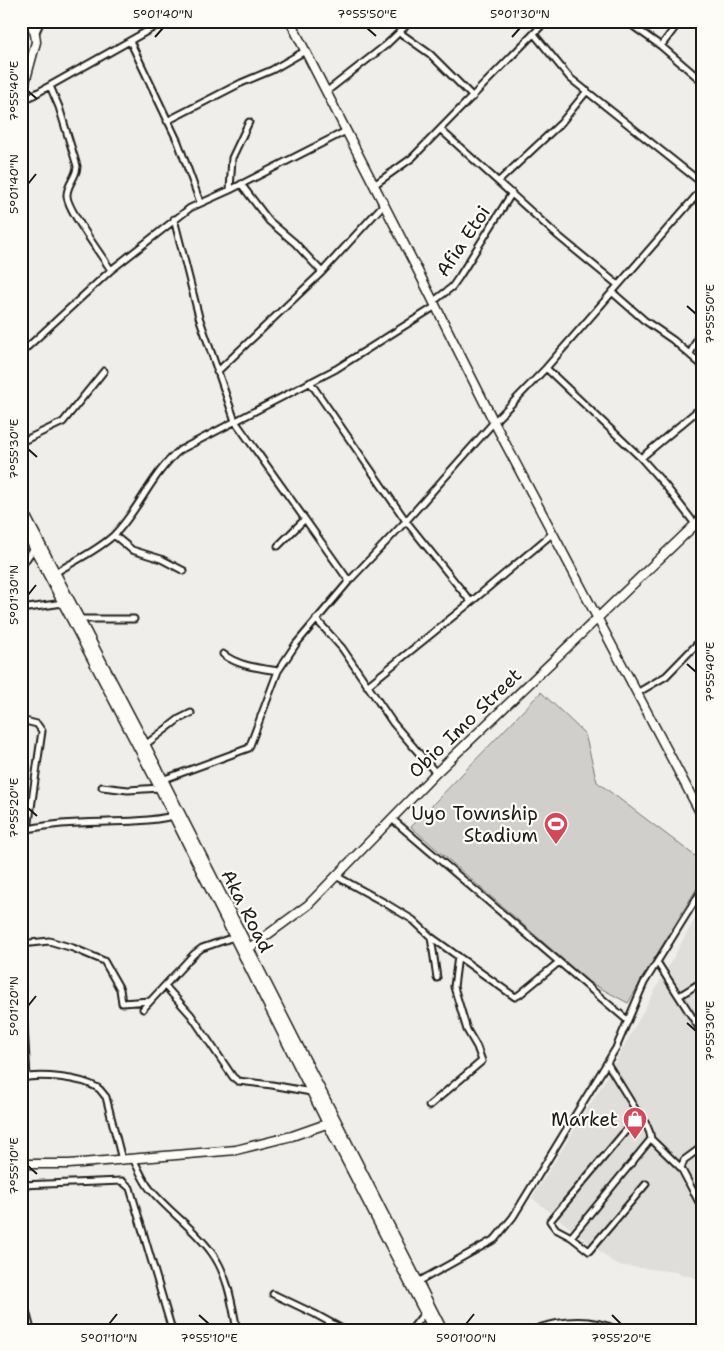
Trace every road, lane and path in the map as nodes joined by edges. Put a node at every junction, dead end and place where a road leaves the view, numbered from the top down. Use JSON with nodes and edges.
{"nodes":[{"id":1,"x":30,"y":21,"type":"edge"},
{"id":2,"x":41,"y":21,"type":"edge"},
{"id":3,"x":165,"y":21,"type":"edge"},
{"id":4,"x":290,"y":21,"type":"edge"},
{"id":5,"x":411,"y":21,"type":"edge"},
{"id":6,"x":534,"y":21,"type":"edge"},
{"id":7,"x":546,"y":21,"type":"edge"},
{"id":8,"x":626,"y":21,"type":"edge"},
{"id":9,"x":680,"y":21,"type":"edge"},
{"id":10,"x":539,"y":28,"type":"junction"},
{"id":11,"x":399,"y":32,"type":"junction"},
{"id":12,"x":35,"y":34,"type":"junction"},
{"id":13,"x":534,"y":34,"type":"junction"},
{"id":14,"x":130,"y":41,"type":"junction"},
{"id":15,"x":661,"y":46,"type":"junction"},
{"id":16,"x":305,"y":51,"type":"junction"},
{"id":17,"x":703,"y":82,"type":"edge"},
{"id":18,"x":50,"y":86,"type":"junction"},
{"id":19,"x":587,"y":91,"type":"junction"},
{"id":20,"x":326,"y":92,"type":"junction"},
{"id":21,"x":21,"y":97,"type":"edge"},
{"id":22,"x":473,"y":97,"type":"junction"},
{"id":23,"x":21,"y":102,"type":"edge"},
{"id":24,"x":167,"y":121,"type":"junction"},
{"id":25,"x":249,"y":122,"type":"dead end"},
{"id":26,"x":441,"y":130,"type":"junction"},
{"id":27,"x":346,"y":131,"type":"junction"},
{"id":28,"x":499,"y":181,"type":"junction"},
{"id":29,"x":241,"y":184,"type":"junction"},
{"id":30,"x":374,"y":185,"type":"junction"},
{"id":31,"x":703,"y":186,"type":"edge"},
{"id":32,"x":230,"y":190,"type":"junction"},
{"id":33,"x":512,"y":193,"type":"junction"},
{"id":34,"x":200,"y":202,"type":"junction"},
{"id":35,"x":384,"y":204,"type":"junction"},
{"id":36,"x":174,"y":219,"type":"junction"},
{"id":37,"x":111,"y":270,"type":"junction"},
{"id":38,"x":322,"y":272,"type":"junction"},
{"id":39,"x":618,"y":285,"type":"junction"},
{"id":40,"x":612,"y":292,"type":"junction"},
{"id":41,"x":435,"y":304,"type":"junction"},
{"id":42,"x":703,"y":318,"type":"edge"},
{"id":43,"x":21,"y":353,"type":"edge"},
{"id":44,"x":690,"y":354,"type":"junction"},
{"id":45,"x":703,"y":366,"type":"edge"},
{"id":46,"x":546,"y":368,"type":"junction"},
{"id":47,"x":104,"y":371,"type":"dead end"},
{"id":48,"x":218,"y":372,"type":"junction"},
{"id":49,"x":310,"y":382,"type":"junction"},
{"id":50,"x":703,"y":406,"type":"edge"},
{"id":51,"x":235,"y":421,"type":"junction"},
{"id":52,"x":494,"y":422,"type":"junction"},
{"id":53,"x":21,"y":442,"type":"edge"},
{"id":54,"x":641,"y":458,"type":"junction"},
{"id":55,"x":21,"y":508,"type":"edge"},
{"id":56,"x":703,"y":517,"type":"edge"},
{"id":57,"x":305,"y":519,"type":"junction"},
{"id":58,"x":406,"y":521,"type":"junction"},
{"id":59,"x":21,"y":522,"type":"edge"},
{"id":60,"x":695,"y":524,"type":"junction"},
{"id":61,"x":553,"y":533,"type":"junction"},
{"id":62,"x":114,"y":535,"type":"junction"},
{"id":63,"x":278,"y":546,"type":"dead end"},
{"id":64,"x":34,"y":548,"type":"junction"},
{"id":65,"x":21,"y":567,"type":"edge"},
{"id":66,"x":184,"y":571,"type":"dead end"},
{"id":67,"x":55,"y":573,"type":"junction"},
{"id":68,"x":349,"y":582,"type":"junction"},
{"id":69,"x":472,"y":602,"type":"junction"},
{"id":70,"x":63,"y":603,"type":"junction"},
{"id":71,"x":21,"y":610,"type":"edge"},
{"id":72,"x":597,"y":618,"type":"junction"},
{"id":73,"x":81,"y":619,"type":"junction"},
{"id":74,"x":134,"y":619,"type":"dead end"},
{"id":75,"x":316,"y":619,"type":"junction"},
{"id":76,"x":702,"y":640,"type":"edge"},
{"id":77,"x":223,"y":654,"type":"dead end"},
{"id":78,"x":278,"y":671,"type":"junction"},
{"id":79,"x":367,"y":686,"type":"junction"},
{"id":80,"x":637,"y":693,"type":"junction"},
{"id":81,"x":191,"y":713,"type":"dead end"},
{"id":82,"x":21,"y":720,"type":"edge"},
{"id":83,"x":145,"y":745,"type":"junction"},
{"id":84,"x":436,"y":773,"type":"junction"},
{"id":85,"x":161,"y":784,"type":"junction"},
{"id":86,"x":102,"y":788,"type":"dead end"},
{"id":87,"x":174,"y":816,"type":"junction"},
{"id":88,"x":703,"y":818,"type":"edge"},
{"id":89,"x":392,"y":819,"type":"junction"},
{"id":90,"x":28,"y":829,"type":"junction"},
{"id":91,"x":21,"y":831,"type":"edge"},
{"id":92,"x":336,"y":876,"type":"junction"},
{"id":93,"x":703,"y":888,"type":"edge"},
{"id":94,"x":431,"y":936,"type":"junction"},
{"id":95,"x":234,"y":937,"type":"junction"},
{"id":96,"x":21,"y":944,"type":"edge"},
{"id":97,"x":248,"y":949,"type":"junction"},
{"id":98,"x":458,"y":956,"type":"junction"},
{"id":99,"x":559,"y":962,"type":"junction"},
{"id":100,"x":657,"y":962,"type":"junction"},
{"id":101,"x":21,"y":976,"type":"edge"},
{"id":102,"x":437,"y":978,"type":"dead end"},
{"id":103,"x":703,"y":981,"type":"edge"},
{"id":104,"x":165,"y":986,"type":"junction"},
{"id":105,"x":679,"y":996,"type":"junction"},
{"id":106,"x":150,"y":1001,"type":"junction"},
{"id":107,"x":143,"y":1009,"type":"dead end"},
{"id":108,"x":627,"y":1020,"type":"junction"},
{"id":109,"x":703,"y":1034,"type":"edge"},
{"id":110,"x":607,"y":1063,"type":"junction"},
{"id":111,"x":24,"y":1077,"type":"edge"},
{"id":112,"x":312,"y":1092,"type":"junction"},
{"id":113,"x":429,"y":1106,"type":"dead end"},
{"id":114,"x":639,"y":1115,"type":"junction"},
{"id":115,"x":332,"y":1122,"type":"junction"},
{"id":116,"x":651,"y":1139,"type":"junction"},
{"id":117,"x":703,"y":1146,"type":"edge"},
{"id":118,"x":133,"y":1159,"type":"junction"},
{"id":119,"x":122,"y":1160,"type":"junction"},
{"id":120,"x":21,"y":1164,"type":"edge"},
{"id":121,"x":681,"y":1168,"type":"junction"},
{"id":122,"x":646,"y":1184,"type":"dead end"},
{"id":123,"x":21,"y":1185,"type":"edge"},
{"id":124,"x":703,"y":1210,"type":"edge"},
{"id":125,"x":571,"y":1236,"type":"junction"},
{"id":126,"x":418,"y":1282,"type":"junction"},
{"id":127,"x":21,"y":1292,"type":"edge"},
{"id":128,"x":274,"y":1294,"type":"dead end"},
{"id":129,"x":425,"y":1312,"type":"junction"},
{"id":130,"x":24,"y":1313,"type":"edge"},
{"id":131,"x":31,"y":1330,"type":"edge"},
{"id":132,"x":172,"y":1330,"type":"edge"},
{"id":133,"x":237,"y":1330,"type":"edge"},
{"id":134,"x":344,"y":1330,"type":"edge"},
{"id":135,"x":411,"y":1330,"type":"edge"},
{"id":136,"x":434,"y":1330,"type":"edge"},
{"id":137,"x":442,"y":1330,"type":"edge"},
{"id":138,"x":533,"y":1330,"type":"edge"},
{"id":139,"x":618,"y":1330,"type":"edge"}],
"edges":[{"from":1,"to":12,"type":"street"},
{"from":2,"to":12,"type":"street"},
{"from":3,"to":14,"type":"street"},
{"from":4,"to":16,"type":"street"},
{"from":5,"to":11,"type":"street"},
{"from":6,"to":10,"type":"street"},
{"from":7,"to":10,"type":"street"},
{"from":8,"to":15,"type":"street"},
{"from":9,"to":15,"type":"street"},
{"from":10,"to":13,"type":"street"},
{"from":11,"to":20,"type":"street"},
{"from":11,"to":22,"type":"street"},
{"from":12,"to":21,"type":"street"},
{"from":13,"to":19,"type":"street"},
{"from":13,"to":22,"type":"street"},
{"from":14,"to":18,"type":"street"},
{"from":14,"to":24,"type":"street"},
{"from":15,"to":17,"type":"street"},
{"from":16,"to":20,"type":"street"},
{"from":16,"to":24,"type":"street"},
{"from":18,"to":23,"type":"street"},
{"from":18,"to":37,"type":"street"},
{"from":19,"to":28,"type":"street"},
{"from":19,"to":31,"type":"street"},
{"from":20,"to":27,"type":"street"},
{"from":22,"to":26,"type":"street"},
{"from":24,"to":34,"type":"street"},
{"from":25,"to":32,"type":"street"},
{"from":26,"to":28,"type":"street"},
{"from":26,"to":30,"type":"street"},
{"from":27,"to":29,"type":"street"},
{"from":27,"to":30,"type":"street"},
{"from":28,"to":33,"type":"street"},
{"from":29,"to":32,"type":"street"},
{"from":29,"to":38,"type":"street"},
{"from":30,"to":35,"type":"street"},
{"from":31,"to":39,"type":"street"},
{"from":32,"to":34,"type":"street"},
{"from":33,"to":39,"type":"street"},
{"from":33,"to":41,"type":"street","name":"Afia Etoi"},
{"from":34,"to":36,"type":"street"},
{"from":35,"to":38,"type":"street"},
{"from":35,"to":41,"type":"street"},
{"from":36,"to":37,"type":"street"},
{"from":36,"to":48,"type":"street"},
{"from":37,"to":43,"type":"street"},
{"from":38,"to":48,"type":"street"},
{"from":39,"to":40,"type":"street"},
{"from":40,"to":44,"type":"street"},
{"from":40,"to":46,"type":"street"},
{"from":41,"to":49,"type":"street","name":"Afia Etoi"},
{"from":41,"to":52,"type":"street"},
{"from":42,"to":44,"type":"street"},
{"from":44,"to":45,"type":"street"},
{"from":46,"to":52,"type":"street"},
{"from":46,"to":54,"type":"street"},
{"from":47,"to":53,"type":"street"},
{"from":48,"to":51,"type":"street"},
{"from":49,"to":51,"type":"street","name":"Afia Etoi"},
{"from":49,"to":58,"type":"street"},
{"from":50,"to":54,"type":"street"},
{"from":51,"to":57,"type":"street"},
{"from":51,"to":62,"type":"street","name":"Afia Etoi"},
{"from":52,"to":58,"type":"street"},
{"from":52,"to":61,"type":"street"},
{"from":54,"to":60,"type":"street"},
{"from":55,"to":67,"type":"main road","name":"Aka Road"},
{"from":56,"to":60,"type":"street","name":"Obio Imo Street"},
{"from":57,"to":63,"type":"street"},
{"from":57,"to":68,"type":"street"},
{"from":58,"to":68,"type":"street"},
{"from":58,"to":69,"type":"street"},
{"from":59,"to":64,"type":"main road","name":"Aka Road"},
{"from":60,"to":72,"type":"street","name":"Obio Imo Street"},
{"from":61,"to":69,"type":"street"},
{"from":61,"to":72,"type":"street"},
{"from":62,"to":66,"type":"street"},
{"from":62,"to":67,"type":"street","name":"Afia Etoi"},
{"from":64,"to":65,"type":"street"},
{"from":64,"to":70,"type":"main road","name":"Aka Road"},
{"from":67,"to":73,"type":"main road","name":"Aka Road"},
{"from":68,"to":75,"type":"street"},
{"from":69,"to":79,"type":"street"},
{"from":70,"to":71,"type":"street"},
{"from":70,"to":85,"type":"main road","name":"Aka Road"},
{"from":72,"to":80,"type":"street"},
{"from":72,"to":84,"type":"street","name":"Obio Imo Street"},
{"from":73,"to":74,"type":"street"},
{"from":73,"to":83,"type":"main road","name":"Aka Road"},
{"from":75,"to":78,"type":"street"},
{"from":75,"to":79,"type":"street"},
{"from":76,"to":80,"type":"street"},
{"from":77,"to":78,"type":"street"},
{"from":78,"to":85,"type":"street"},
{"from":79,"to":84,"type":"street"},
{"from":80,"to":88,"type":"street"},
{"from":81,"to":83,"type":"street"},
{"from":82,"to":90,"type":"street"},
{"from":83,"to":85,"type":"main road","name":"Aka Road"},
{"from":84,"to":89,"type":"street","name":"Obio Imo Street"},
{"from":85,"to":86,"type":"street"},
{"from":85,"to":87,"type":"main road","name":"Aka Road"},
{"from":85,"to":97,"type":"main road","name":"Aka Road"},
{"from":87,"to":90,"type":"street"},
{"from":87,"to":95,"type":"main road","name":"Aka Road"},
{"from":89,"to":92,"type":"street","name":"Obio Imo Street"},
{"from":89,"to":99,"type":"street"},
{"from":90,"to":91,"type":"street"},
{"from":92,"to":94,"type":"street"},
{"from":92,"to":97,"type":"street","name":"Obio Imo Street"},
{"from":93,"to":100,"type":"street"},
{"from":94,"to":98,"type":"street"},
{"from":94,"to":102,"type":"street"},
{"from":95,"to":104,"type":"street"},
{"from":95,"to":112,"type":"main road","name":"Aka Road"},
{"from":96,"to":106,"type":"street"},
{"from":97,"to":115,"type":"main road","name":"Aka Road"},
{"from":98,"to":99,"type":"street"},
{"from":98,"to":113,"type":"street"},
{"from":99,"to":108,"type":"street"},
{"from":100,"to":105,"type":"street"},
{"from":100,"to":108,"type":"street"},
{"from":101,"to":111,"type":"street"},
{"from":103,"to":105,"type":"street"},
{"from":104,"to":106,"type":"street"},
{"from":104,"to":112,"type":"street"},
{"from":105,"to":109,"type":"street"},
{"from":106,"to":107,"type":"street"},
{"from":108,"to":110,"type":"street"},
{"from":110,"to":114,"type":"street"},
{"from":110,"to":126,"type":"street"},
{"from":111,"to":119,"type":"street"},
{"from":112,"to":115,"type":"main road","name":"Aka Road"},
{"from":114,"to":116,"type":"street"},
{"from":114,"to":125,"type":"street"},
{"from":115,"to":118,"type":"street"},
{"from":115,"to":126,"type":"main road","name":"Aka Road"},
{"from":115,"to":129,"type":"main road","name":"Aka Road"},
{"from":116,"to":121,"type":"street"},
{"from":116,"to":125,"type":"street"},
{"from":117,"to":121,"type":"street"},
{"from":118,"to":119,"type":"street"},
{"from":118,"to":133,"type":"street"},
{"from":119,"to":120,"type":"street"},
{"from":121,"to":124,"type":"street"},
{"from":122,"to":125,"type":"street"},
{"from":123,"to":132,"type":"street"},
{"from":126,"to":137,"type":"main road","name":"Aka Road"},
{"from":127,"to":130,"type":"street"},
{"from":128,"to":134,"type":"street"},
{"from":129,"to":135,"type":"street"},
{"from":129,"to":136,"type":"main road","name":"Aka Road"},
{"from":130,"to":131,"type":"street"},
{"from":138,"to":139,"type":"street"}]}
